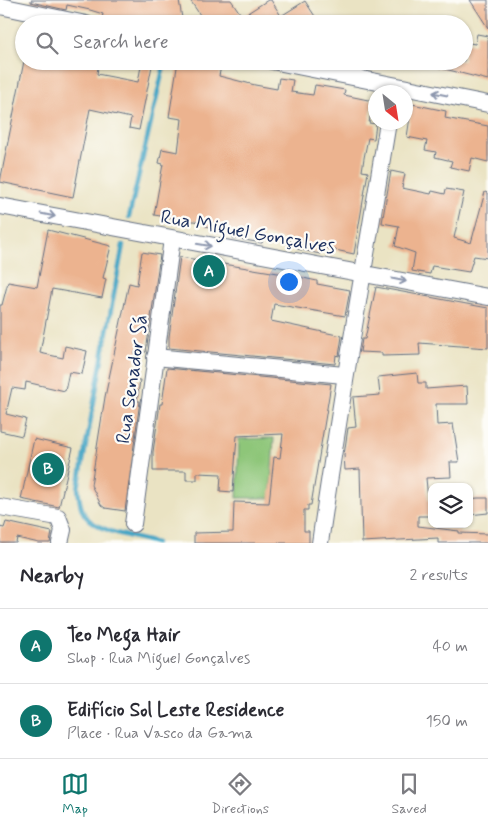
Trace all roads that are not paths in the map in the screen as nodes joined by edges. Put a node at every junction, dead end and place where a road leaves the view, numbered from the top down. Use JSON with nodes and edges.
{"nodes":[{"id":1,"x":0,"y":6,"type":"edge"},
{"id":2,"x":43,"y":15,"type":"edge"},
{"id":3,"x":311,"y":70,"type":"edge"},
{"id":4,"x":376,"y":85,"type":"edge"},
{"id":5,"x":413,"y":92,"type":"edge"},
{"id":6,"x":488,"y":104,"type":"edge"},
{"id":7,"x":387,"y":130,"type":"edge"},
{"id":8,"x":0,"y":206,"type":"edge"},
{"id":9,"x":172,"y":239,"type":"junction"},
{"id":10,"x":364,"y":273,"type":"junction"},
{"id":11,"x":488,"y":297,"type":"edge"},
{"id":12,"x":155,"y":357,"type":"junction"},
{"id":13,"x":344,"y":374,"type":"junction"},
{"id":14,"x":0,"y":507,"type":"edge"},
{"id":15,"x":133,"y":524,"type":"dead end"},
{"id":16,"x":60,"y":543,"type":"edge"},
{"id":17,"x":320,"y":543,"type":"edge"}],
"edges":[{"from":1,"to":2,"type":"street"},
{"from":3,"to":4,"type":"street"},
{"from":6,"to":5,"type":"street","one_way":true},
{"from":7,"to":10,"type":"street"},
{"from":8,"to":9,"type":"street","name":"Rua Miguel Gonçalves","one_way":true},
{"from":9,"to":10,"type":"street","name":"Rua Miguel Gonçalves","one_way":true},
{"from":9,"to":12,"type":"street","name":"Rua Senador Sá"},
{"from":10,"to":11,"type":"street","name":"Rua Miguel Gonçalves","one_way":true},
{"from":10,"to":13,"type":"street"},
{"from":12,"to":13,"type":"street"},
{"from":12,"to":15,"type":"street","name":"Rua Senador Sá"},
{"from":13,"to":17,"type":"street"},
{"from":14,"to":16,"type":"street"}]}
